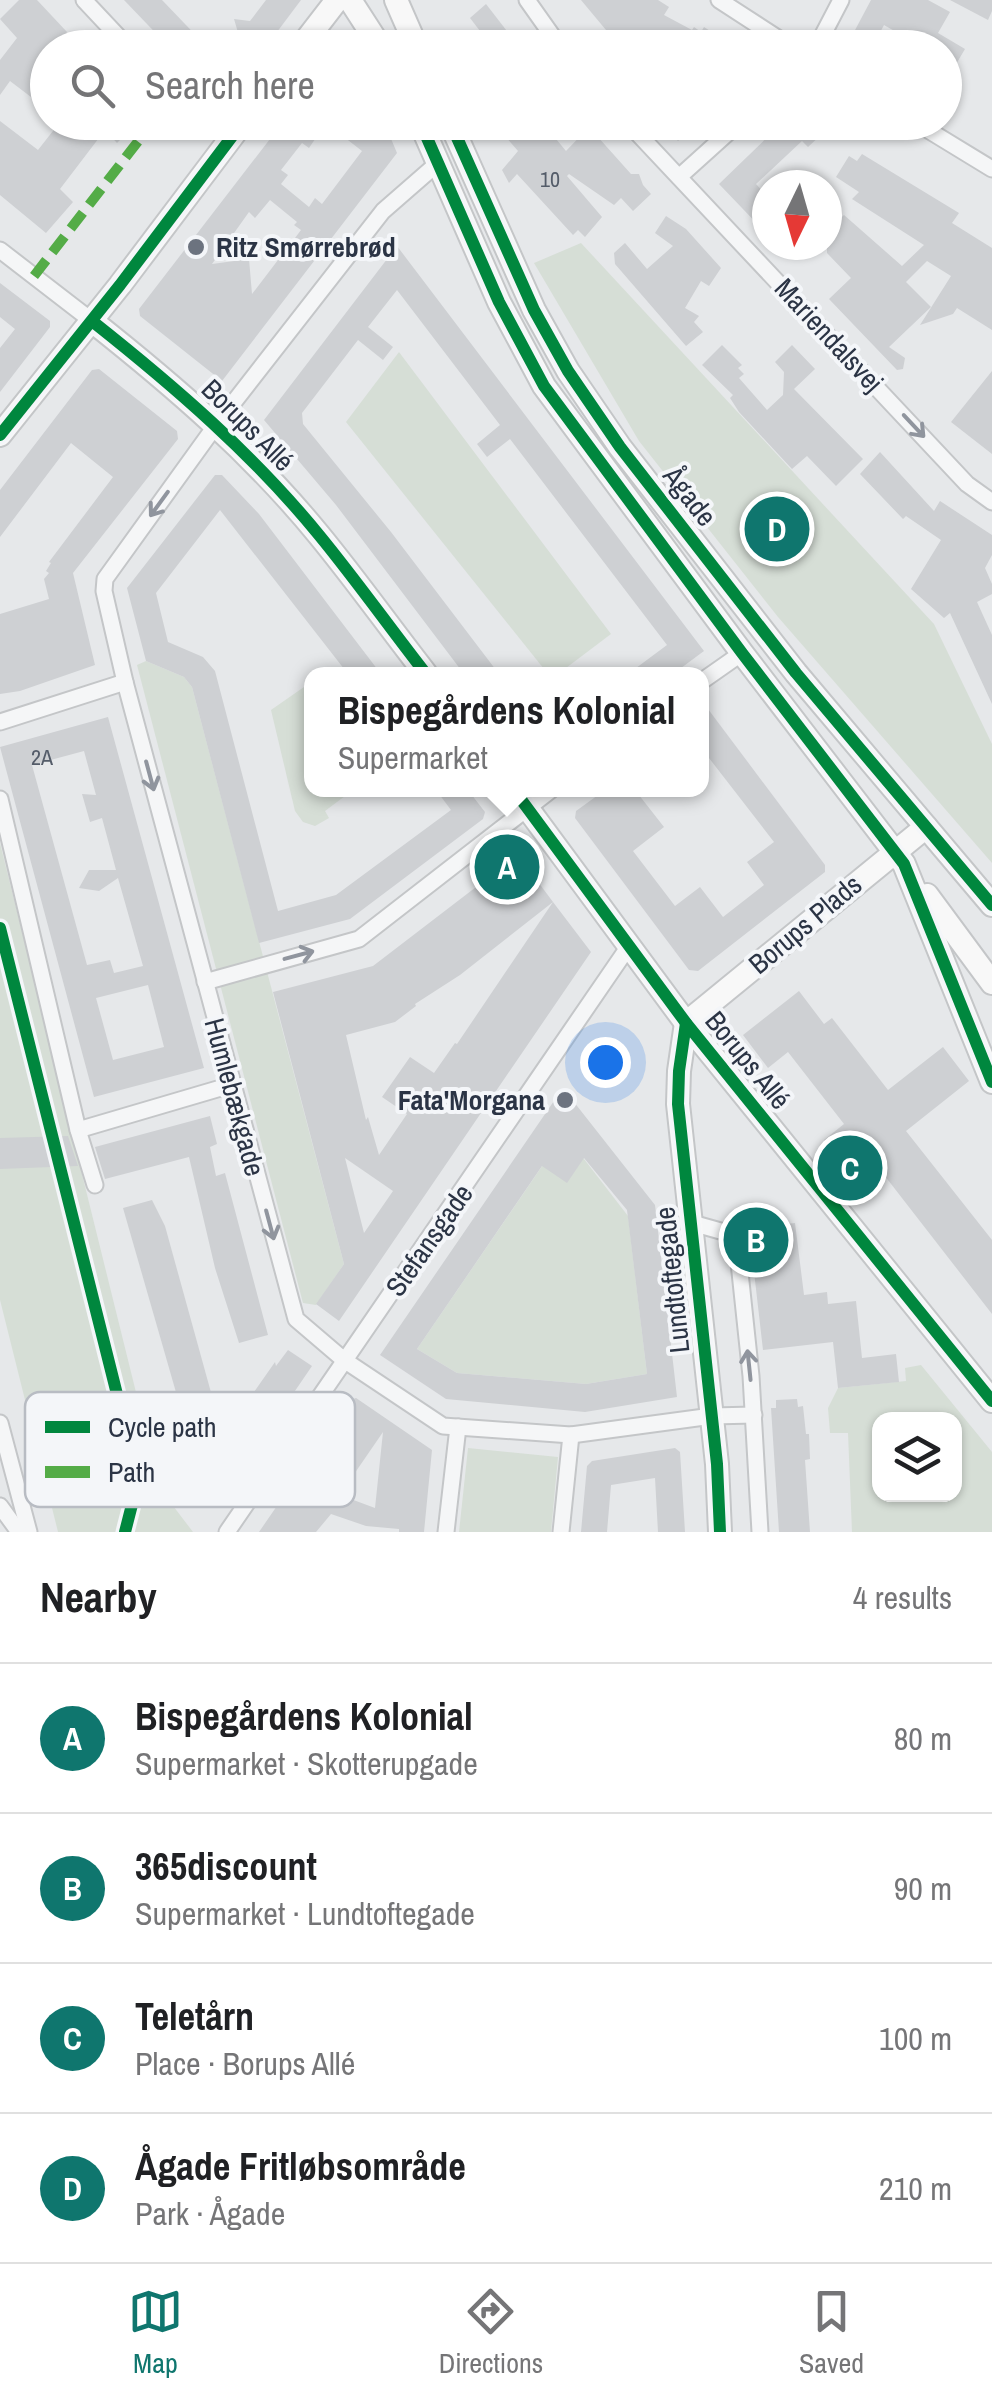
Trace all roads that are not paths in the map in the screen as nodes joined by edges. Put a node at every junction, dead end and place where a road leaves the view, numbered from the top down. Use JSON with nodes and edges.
{"nodes":[{"id":1,"x":337,"y":0,"type":"edge"},
{"id":2,"x":350,"y":0,"type":"edge"},
{"id":3,"x":396,"y":0,"type":"edge"},
{"id":4,"x":528,"y":0,"type":"edge"},
{"id":5,"x":718,"y":0,"type":"edge"},
{"id":6,"x":841,"y":0,"type":"edge"},
{"id":7,"x":86,"y":1,"type":"edge"},
{"id":8,"x":113,"y":30,"type":"edge"},
{"id":9,"x":314,"y":30,"type":"edge"},
{"id":10,"x":369,"y":30,"type":"edge"},
{"id":11,"x":409,"y":30,"type":"edge"},
{"id":12,"x":549,"y":30,"type":"edge"},
{"id":13,"x":765,"y":30,"type":"edge"},
{"id":14,"x":825,"y":30,"type":"edge"},
{"id":15,"x":228,"y":140,"type":"edge"},
{"id":16,"x":428,"y":140,"type":"edge"},
{"id":17,"x":458,"y":140,"type":"edge"},
{"id":18,"x":643,"y":140,"type":"edge"},
{"id":19,"x":720,"y":140,"type":"edge"},
{"id":20,"x":944,"y":140,"type":"edge"},
{"id":21,"x":438,"y":163,"type":"junction"},
{"id":22,"x":992,"y":169,"type":"edge"},
{"id":23,"x":679,"y":177,"type":"junction"},
{"id":24,"x":0,"y":250,"type":"edge"},
{"id":25,"x":92,"y":321,"type":"junction"},
{"id":26,"x":216,"y":425,"type":"junction"},
{"id":27,"x":0,"y":435,"type":"edge"},
{"id":28,"x":992,"y":502,"type":"edge"},
{"id":29,"x":742,"y":653,"type":"junction"},
{"id":30,"x":421,"y":667,"type":"edge"},
{"id":31,"x":709,"y":676,"type":"edge"},
{"id":32,"x":125,"y":682,"type":"junction"},
{"id":33,"x":0,"y":722,"type":"edge"},
{"id":34,"x":520,"y":798,"type":"edge"},
{"id":35,"x":0,"y":799,"type":"edge"},
{"id":36,"x":926,"y":827,"type":"junction"},
{"id":37,"x":899,"y":857,"type":"junction"},
{"id":38,"x":992,"y":905,"type":"edge"},
{"id":39,"x":628,"y":946,"type":"junction"},
{"id":40,"x":205,"y":982,"type":"junction"},
{"id":41,"x":992,"y":983,"type":"edge"},
{"id":42,"x":686,"y":1023,"type":"junction"},
{"id":43,"x":992,"y":1082,"type":"edge"},
{"id":44,"x":231,"y":1085,"type":"junction"},
{"id":45,"x":78,"y":1130,"type":"junction"},
{"id":46,"x":95,"y":1186,"type":"dead end"},
{"id":47,"x":692,"y":1223,"type":"junction"},
{"id":48,"x":344,"y":1360,"type":"junction"},
{"id":49,"x":322,"y":1392,"type":"edge"},
{"id":50,"x":992,"y":1400,"type":"edge"},
{"id":51,"x":712,"y":1416,"type":"junction"},
{"id":52,"x":754,"y":1416,"type":"junction"},
{"id":53,"x":0,"y":1423,"type":"edge"},
{"id":54,"x":458,"y":1427,"type":"junction"},
{"id":55,"x":571,"y":1435,"type":"junction"},
{"id":56,"x":0,"y":1506,"type":"edge"},
{"id":57,"x":243,"y":1507,"type":"edge"},
{"id":58,"x":19,"y":1532,"type":"edge"},
{"id":59,"x":29,"y":1532,"type":"edge"},
{"id":60,"x":226,"y":1532,"type":"edge"},
{"id":61,"x":446,"y":1532,"type":"edge"},
{"id":62,"x":562,"y":1532,"type":"edge"},
{"id":63,"x":720,"y":1532,"type":"edge"},
{"id":64,"x":760,"y":1532,"type":"edge"}],
"edges":[{"from":1,"to":9,"type":"street"},
{"from":2,"to":10,"type":"street"},
{"from":3,"to":11,"type":"street"},
{"from":4,"to":12,"type":"street"},
{"from":5,"to":13,"type":"street"},
{"from":6,"to":14,"type":"street"},
{"from":7,"to":8,"type":"street"},
{"from":15,"to":25,"type":"street"},
{"from":16,"to":21,"type":"street","name":"Ågade"},
{"from":17,"to":36,"type":"street","name":"Ågade"},
{"from":18,"to":23,"type":"street","name":"Mariendalsvej"},
{"from":19,"to":23,"type":"street"},
{"from":20,"to":22,"type":"street"},
{"from":21,"to":26,"type":"street","name":"Humlebækgade"},
{"from":21,"to":29,"type":"street","name":"Ågade"},
{"from":23,"to":28,"type":"street","name":"Mariendalsvej","one_way":true},
{"from":24,"to":25,"type":"street"},
{"from":25,"to":26,"type":"street","name":"Borups Allé"},
{"from":25,"to":27,"type":"street"},
{"from":26,"to":30,"type":"street","name":"Borups Allé"},
{"from":26,"to":32,"type":"street","name":"Humlebækgade","one_way":true},
{"from":29,"to":31,"type":"street"},
{"from":29,"to":37,"type":"street","name":"Ågade"},
{"from":32,"to":33,"type":"street"},
{"from":32,"to":40,"type":"street","name":"Humlebækgade","one_way":true},
{"from":34,"to":39,"type":"street","name":"Borups Allé"},
{"from":40,"to":34,"type":"street","one_way":true},
{"from":35,"to":45,"type":"street"},
{"from":36,"to":37,"type":"street","name":"Borups Plads"},
{"from":36,"to":38,"type":"street","name":"Ågade"},
{"from":37,"to":41,"type":"street"},
{"from":37,"to":42,"type":"street","name":"Borups Plads"},
{"from":37,"to":43,"type":"street","name":"Ågade"},
{"from":39,"to":42,"type":"street","name":"Borups Allé"},
{"from":39,"to":48,"type":"street","name":"Stefansgade"},
{"from":40,"to":44,"type":"street","name":"Humlebækgade"},
{"from":42,"to":47,"type":"street","name":"Lundtoftegade"},
{"from":42,"to":50,"type":"street","name":"Borups Allé"},
{"from":44,"to":45,"type":"street"},
{"from":44,"to":48,"type":"street","name":"Humlebækgade","one_way":true},
{"from":45,"to":46,"type":"street"},
{"from":47,"to":51,"type":"street","name":"Lundtoftegade"},
{"from":52,"to":47,"type":"street","name":"Lundtoftegade","one_way":true},
{"from":48,"to":49,"type":"street","name":"Stefansgade"},
{"from":48,"to":54,"type":"street","name":"Humlebækgade"},
{"from":51,"to":52,"type":"street","name":"Humlebækgade"},
{"from":51,"to":55,"type":"street","name":"Humlebækgade"},
{"from":51,"to":63,"type":"street","name":"Lundtoftegade"},
{"from":52,"to":64,"type":"street","name":"Lundtoftegade"},
{"from":53,"to":59,"type":"street"},
{"from":54,"to":55,"type":"street","name":"Humlebækgade"},
{"from":54,"to":61,"type":"street"},
{"from":55,"to":62,"type":"street"},
{"from":56,"to":58,"type":"street"},
{"from":57,"to":60,"type":"street","name":"Stefansgade"}]}
